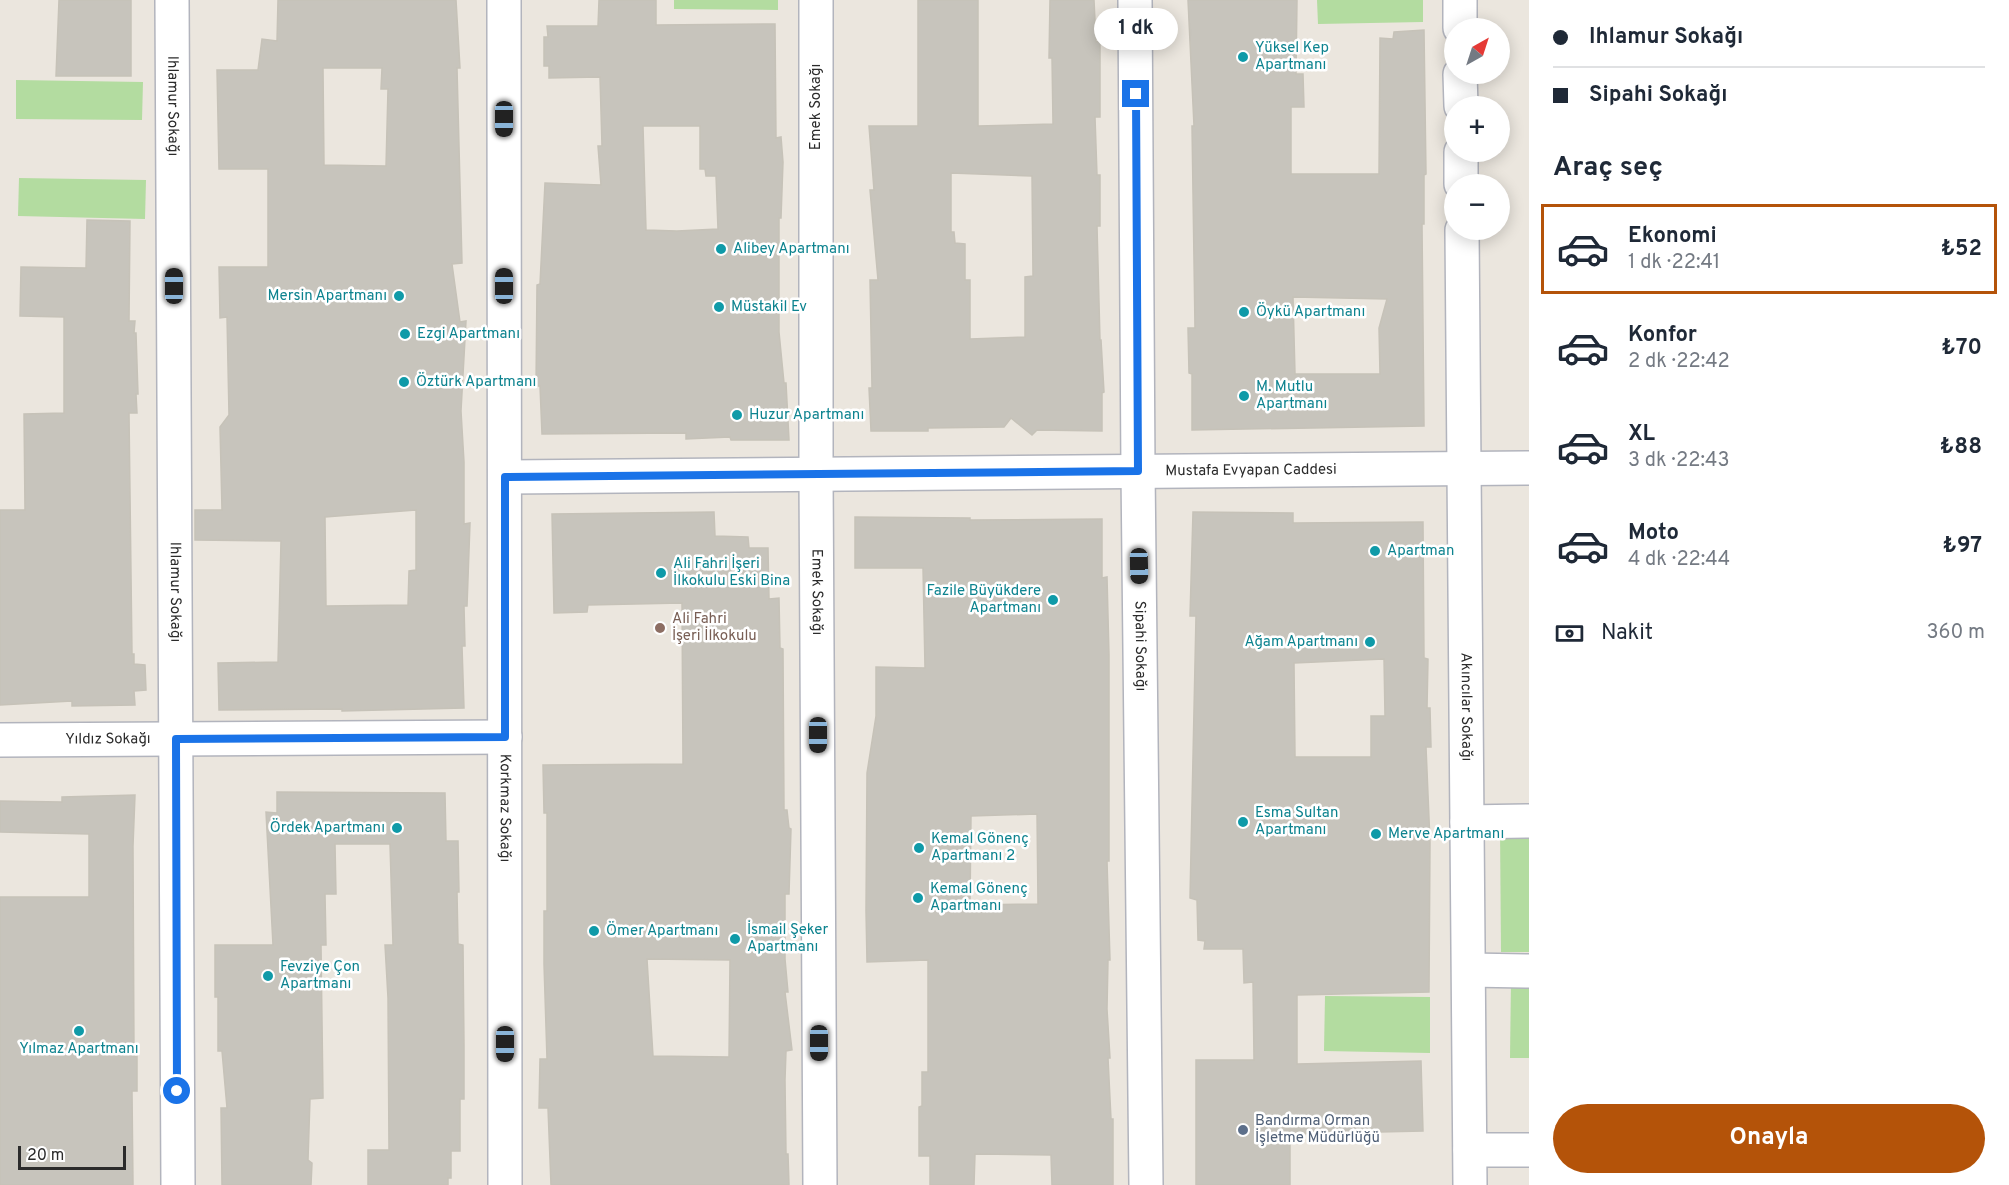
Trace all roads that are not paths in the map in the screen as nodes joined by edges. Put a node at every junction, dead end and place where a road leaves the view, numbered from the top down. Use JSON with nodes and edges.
{"nodes":[{"id":1,"x":172,"y":0,"type":"edge"},
{"id":2,"x":504,"y":0,"type":"edge"},
{"id":3,"x":816,"y":0,"type":"edge"},
{"id":4,"x":1135,"y":0,"type":"edge"},
{"id":5,"x":1460,"y":0,"type":"edge"},
{"id":6,"x":1460,"y":18,"type":"edge"},
{"id":7,"x":1462,"y":240,"type":"edge"},
{"id":8,"x":1464,"y":468,"type":"junction"},
{"id":9,"x":1529,"y":468,"type":"edge"},
{"id":10,"x":1138,"y":471,"type":"junction"},
{"id":11,"x":816,"y":474,"type":"junction"},
{"id":12,"x":505,"y":477,"type":"junction"},
{"id":13,"x":505,"y":737,"type":"junction"},
{"id":14,"x":176,"y":739,"type":"junction"},
{"id":15,"x":0,"y":740,"type":"edge"},
{"id":16,"x":1529,"y":821,"type":"edge"},
{"id":17,"x":1467,"y":822,"type":"junction"},
{"id":18,"x":1469,"y":970,"type":"junction"},
{"id":19,"x":1529,"y":971,"type":"edge"},
{"id":20,"x":1470,"y":1150,"type":"junction"},
{"id":21,"x":1529,"y":1150,"type":"edge"},
{"id":22,"x":178,"y":1185,"type":"edge"},
{"id":23,"x":505,"y":1185,"type":"edge"},
{"id":24,"x":820,"y":1185,"type":"edge"},
{"id":25,"x":1146,"y":1185,"type":"edge"},
{"id":26,"x":1470,"y":1185,"type":"edge"}],
"edges":[{"from":1,"to":14,"type":"street","name":"Ihlamur Sokağı"},
{"from":2,"to":12,"type":"street","name":"Korkmaz Sokağı"},
{"from":3,"to":11,"type":"street","name":"Emek Sokağı"},
{"from":4,"to":10,"type":"street","name":"Sipahi Sokağı"},
{"from":5,"to":6,"type":"street"},
{"from":7,"to":8,"type":"street","name":"Akıncılar Sokağı"},
{"from":8,"to":9,"type":"street","name":"Mustafa Evyapan Caddesi"},
{"from":8,"to":10,"type":"street","name":"Mustafa Evyapan Caddesi"},
{"from":8,"to":17,"type":"street","name":"Akıncılar Sokağı"},
{"from":10,"to":11,"type":"street","name":"Mustafa Evyapan Caddesi"},
{"from":10,"to":25,"type":"street","name":"Sipahi Sokağı"},
{"from":11,"to":12,"type":"street","name":"Mustafa Evyapan Caddesi"},
{"from":11,"to":24,"type":"street","name":"Emek Sokağı"},
{"from":12,"to":13,"type":"street","name":"Korkmaz Sokağı"},
{"from":13,"to":14,"type":"street","name":"Yıldız Sokağı"},
{"from":13,"to":23,"type":"street","name":"Korkmaz Sokağı"},
{"from":14,"to":15,"type":"street","name":"Yıldız Sokağı"},
{"from":14,"to":22,"type":"street","name":"Ihlamur Sokağı"},
{"from":16,"to":17,"type":"street"},
{"from":17,"to":18,"type":"street","name":"Akıncılar Sokağı"},
{"from":18,"to":19,"type":"street"},
{"from":18,"to":20,"type":"street","name":"Akıncılar Sokağı"},
{"from":20,"to":21,"type":"street"},
{"from":20,"to":26,"type":"street","name":"Akıncılar Sokağı"}]}
